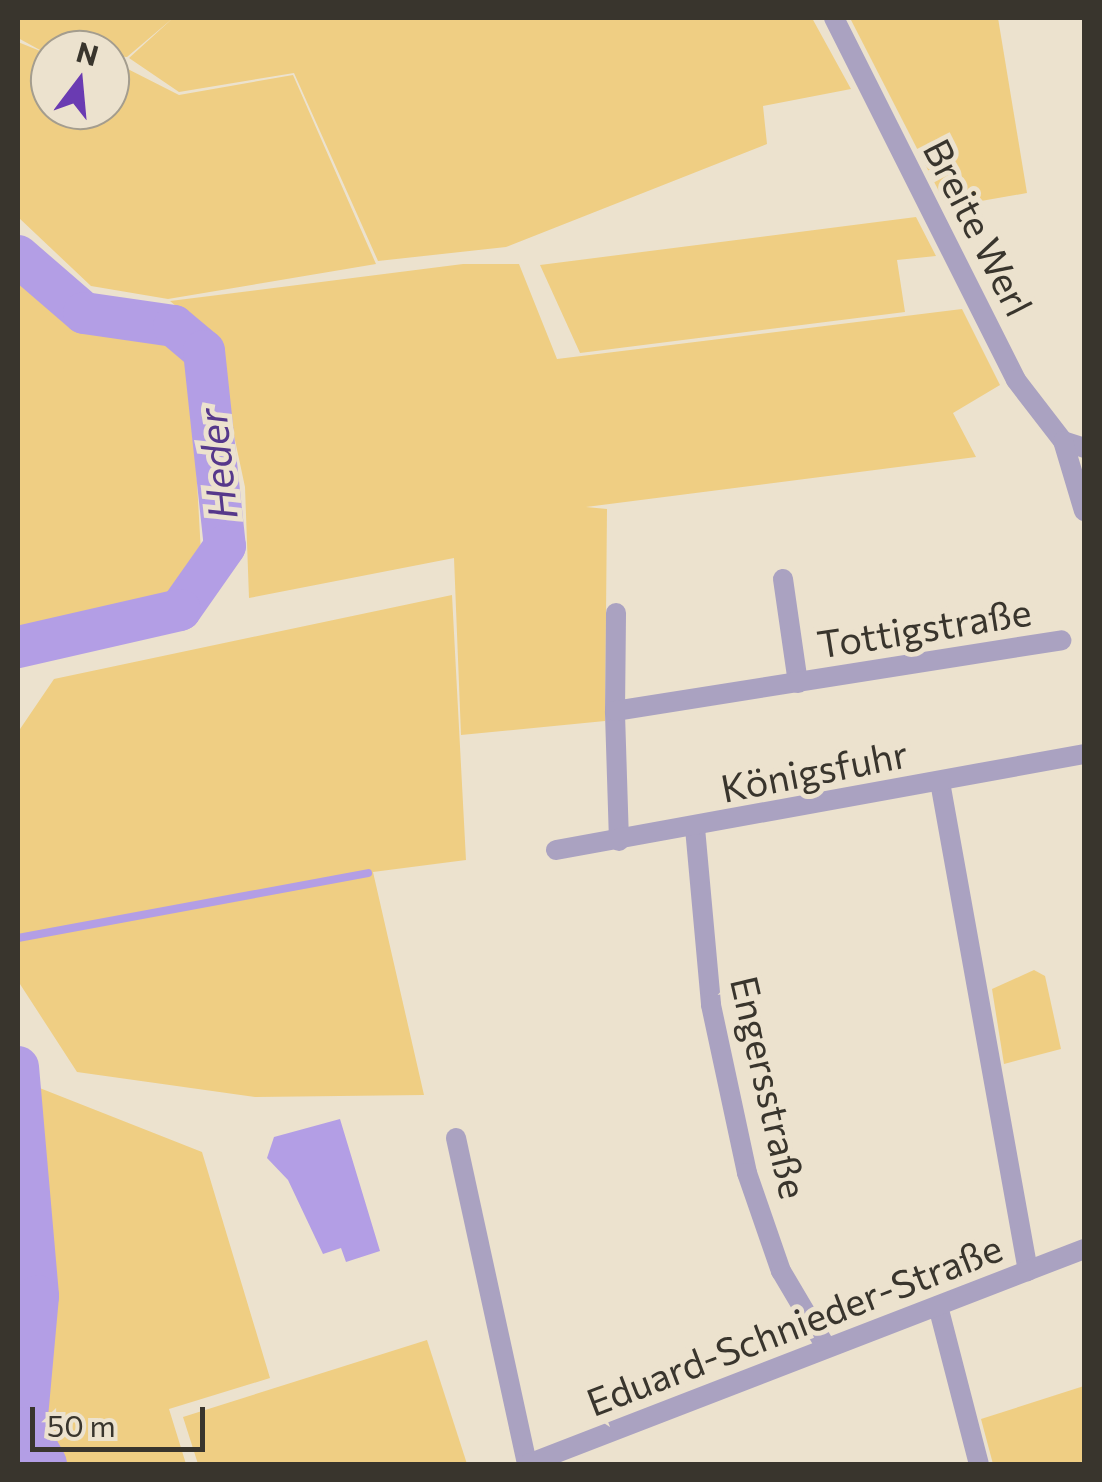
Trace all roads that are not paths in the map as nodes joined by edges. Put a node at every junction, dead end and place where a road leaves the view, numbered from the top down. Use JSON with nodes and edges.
{"nodes":[{"id":1,"x":834,"y":18,"type":"edge"},
{"id":2,"x":1063,"y":441,"type":"junction"},
{"id":3,"x":1084,"y":448,"type":"edge"},
{"id":4,"x":1084,"y":510,"type":"edge"},
{"id":5,"x":783,"y":579,"type":"dead end"},
{"id":6,"x":616,"y":612,"type":"dead end"},
{"id":7,"x":1061,"y":640,"type":"dead end"},
{"id":8,"x":798,"y":683,"type":"junction"},
{"id":9,"x":614,"y":711,"type":"junction"},
{"id":10,"x":1084,"y":754,"type":"edge"},
{"id":11,"x":940,"y":782,"type":"junction"},
{"id":12,"x":695,"y":828,"type":"junction"},
{"id":13,"x":619,"y":841,"type":"junction"},
{"id":14,"x":556,"y":850,"type":"dead end"},
{"id":15,"x":456,"y":1138,"type":"dead end"},
{"id":16,"x":1084,"y":1249,"type":"edge"},
{"id":17,"x":1028,"y":1271,"type":"junction"},
{"id":18,"x":938,"y":1306,"type":"junction"},
{"id":19,"x":826,"y":1347,"type":"junction"},
{"id":20,"x":527,"y":1464,"type":"edge"},
{"id":21,"x":979,"y":1464,"type":"edge"}],
"edges":[{"from":1,"to":2,"type":"street","name":"Breite Werl"},
{"from":2,"to":3,"type":"street"},
{"from":2,"to":4,"type":"street"},
{"from":5,"to":8,"type":"street","name":"Tottigstraße"},
{"from":6,"to":9,"type":"street"},
{"from":7,"to":8,"type":"street","name":"Tottigstraße"},
{"from":8,"to":9,"type":"street","name":"Tottigstraße"},
{"from":9,"to":13,"type":"street"},
{"from":10,"to":11,"type":"street","name":"Königsfuhr"},
{"from":11,"to":12,"type":"street","name":"Königsfuhr"},
{"from":11,"to":17,"type":"street"},
{"from":12,"to":13,"type":"street","name":"Königsfuhr"},
{"from":12,"to":19,"type":"street","name":"Engersstraße"},
{"from":13,"to":14,"type":"street","name":"Königsfuhr"},
{"from":15,"to":20,"type":"street"},
{"from":16,"to":17,"type":"street","name":"Eduard-Schnieder-Straße"},
{"from":17,"to":18,"type":"street","name":"Eduard-Schnieder-Straße"},
{"from":18,"to":19,"type":"street","name":"Eduard-Schnieder-Straße"},
{"from":18,"to":21,"type":"street"},
{"from":19,"to":20,"type":"street","name":"Eduard-Schnieder-Straße"}]}
